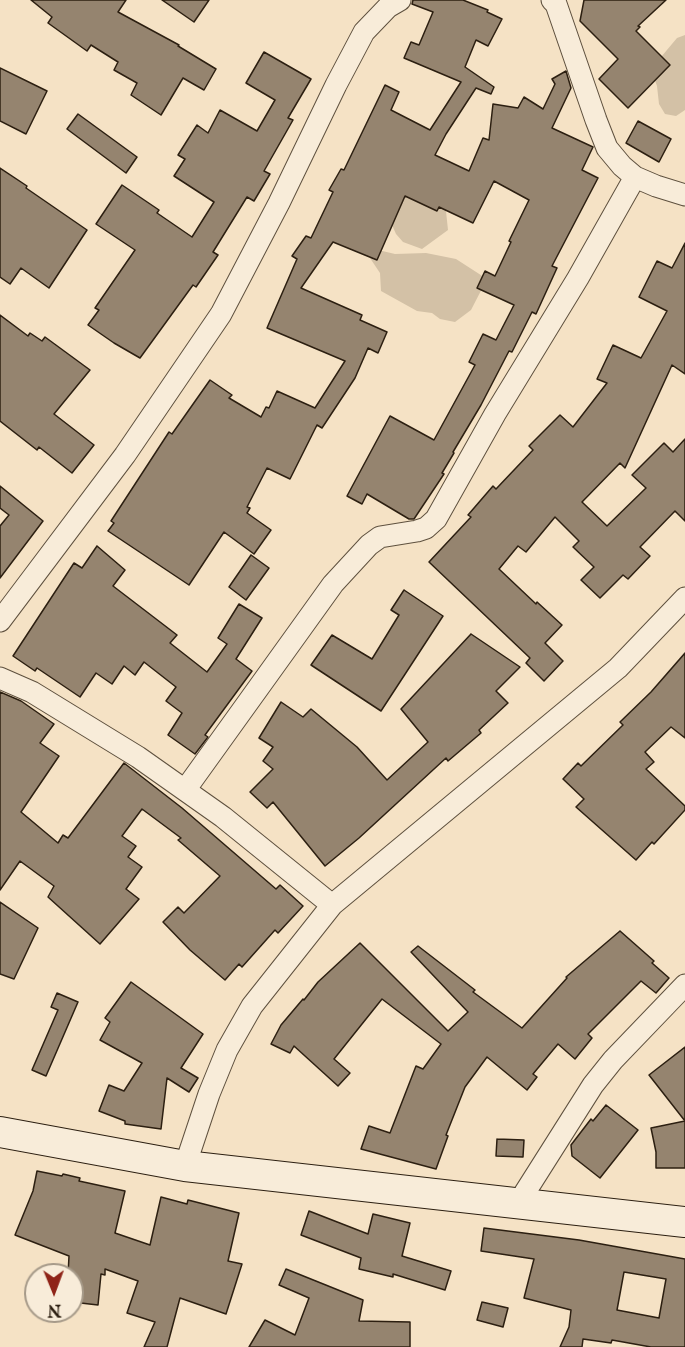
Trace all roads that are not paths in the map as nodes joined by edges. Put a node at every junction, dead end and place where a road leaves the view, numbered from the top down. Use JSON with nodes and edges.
{"nodes":[{"id":1,"x":400,"y":0,"type":"edge"},
{"id":2,"x":556,"y":1,"type":"edge"},
{"id":3,"x":635,"y":177,"type":"junction"},
{"id":4,"x":685,"y":195,"type":"edge"},
{"id":5,"x":685,"y":598,"type":"edge"},
{"id":6,"x":0,"y":621,"type":"edge"},
{"id":7,"x":0,"y":678,"type":"edge"},
{"id":8,"x":185,"y":790,"type":"junction"},
{"id":9,"x":332,"y":905,"type":"junction"},
{"id":10,"x":685,"y":985,"type":"edge"},
{"id":11,"x":0,"y":1132,"type":"edge"},
{"id":12,"x":185,"y":1166,"type":"junction"},
{"id":13,"x":517,"y":1204,"type":"junction"},
{"id":14,"x":685,"y":1222,"type":"edge"}],
"edges":[{"from":1,"to":6,"type":"street"},
{"from":2,"to":3,"type":"street"},
{"from":3,"to":4,"type":"street"},
{"from":3,"to":8,"type":"street"},
{"from":5,"to":9,"type":"street"},
{"from":7,"to":8,"type":"street"},
{"from":8,"to":9,"type":"street"},
{"from":9,"to":12,"type":"street"},
{"from":10,"to":13,"type":"street"},
{"from":11,"to":12,"type":"street"},
{"from":12,"to":13,"type":"street"},
{"from":13,"to":14,"type":"street"}]}
